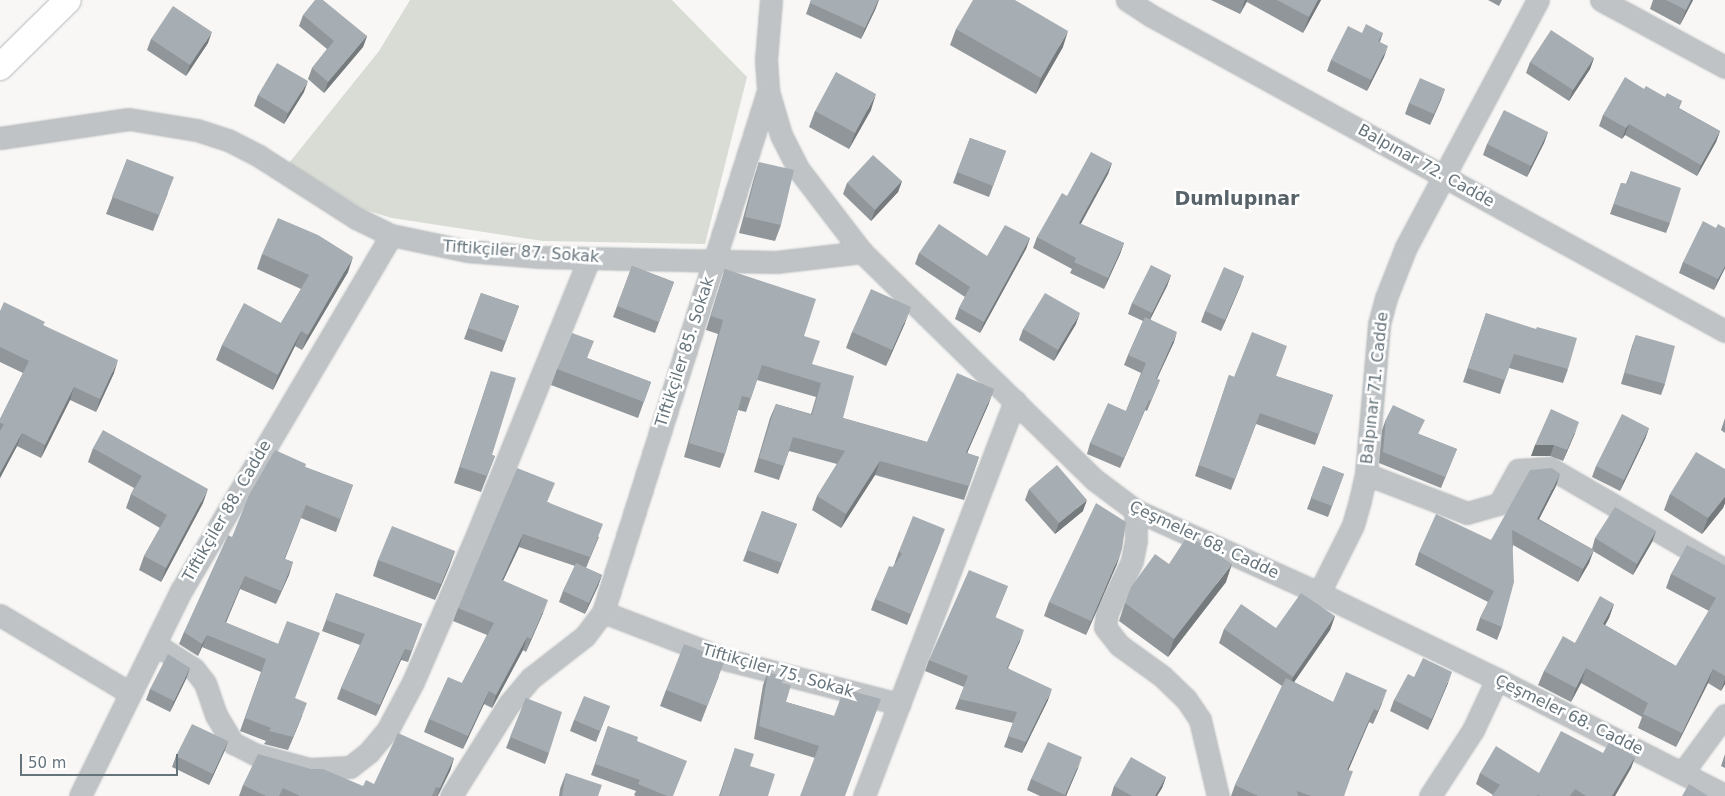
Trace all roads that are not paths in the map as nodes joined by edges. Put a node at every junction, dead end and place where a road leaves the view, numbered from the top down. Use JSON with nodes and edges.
{"nodes":[{"id":1,"x":68,"y":0,"type":"edge"},
{"id":2,"x":771,"y":0,"type":"edge"},
{"id":3,"x":1127,"y":0,"type":"edge"},
{"id":4,"x":1538,"y":0,"type":"edge"},
{"id":5,"x":1601,"y":0,"type":"edge"},
{"id":6,"x":1725,"y":67,"type":"edge"},
{"id":7,"x":0,"y":68,"type":"edge"},
{"id":8,"x":768,"y":91,"type":"junction"},
{"id":9,"x":0,"y":138,"type":"edge"},
{"id":10,"x":1443,"y":175,"type":"junction"},
{"id":11,"x":391,"y":235,"type":"junction"},
{"id":12,"x":862,"y":252,"type":"junction"},
{"id":13,"x":589,"y":259,"type":"junction"},
{"id":14,"x":714,"y":260,"type":"junction"},
{"id":15,"x":1725,"y":331,"type":"edge"},
{"id":16,"x":1015,"y":402,"type":"junction"},
{"id":17,"x":1366,"y":474,"type":"junction"},
{"id":18,"x":1135,"y":510,"type":"junction"},
{"id":19,"x":1725,"y":570,"type":"edge"},
{"id":20,"x":1319,"y":593,"type":"junction"},
{"id":21,"x":603,"y":612,"type":"junction"},
{"id":22,"x":0,"y":615,"type":"edge"},
{"id":23,"x":155,"y":644,"type":"junction"},
{"id":24,"x":1497,"y":679,"type":"junction"},
{"id":25,"x":130,"y":693,"type":"junction"},
{"id":26,"x":899,"y":704,"type":"junction"},
{"id":27,"x":1725,"y":715,"type":"edge"},
{"id":28,"x":1683,"y":772,"type":"junction"},
{"id":29,"x":1725,"y":795,"type":"edge"},
{"id":30,"x":80,"y":796,"type":"edge"},
{"id":31,"x":451,"y":796,"type":"edge"},
{"id":32,"x":864,"y":796,"type":"edge"},
{"id":33,"x":1218,"y":796,"type":"edge"},
{"id":34,"x":1430,"y":796,"type":"edge"}],
"edges":[{"from":1,"to":7,"type":"main road"},
{"from":2,"to":8,"type":"street","name":"Çeşmeler 68. Cadde"},
{"from":3,"to":10,"type":"street","name":"Balpınar 72. Cadde"},
{"from":4,"to":10,"type":"street","name":"Balpınar 71. Cadde"},
{"from":5,"to":6,"type":"street"},
{"from":8,"to":12,"type":"street","name":"Çeşmeler 68. Cadde"},
{"from":8,"to":14,"type":"street","name":"Tiftikçiler 85. Sokak"},
{"from":9,"to":11,"type":"street","name":"Tiftikçiler 87. Sokak"},
{"from":10,"to":15,"type":"street","name":"Balpınar 72. Cadde"},
{"from":10,"to":17,"type":"street","name":"Balpınar 71. Cadde"},
{"from":11,"to":13,"type":"street","name":"Tiftikçiler 87. Sokak"},
{"from":11,"to":23,"type":"street","name":"Tiftikçiler 88. Cadde"},
{"from":12,"to":14,"type":"street","name":"Tiftikçiler 87. Sokak"},
{"from":12,"to":16,"type":"street","name":"Çeşmeler 68. Cadde"},
{"from":13,"to":14,"type":"street","name":"Tiftikçiler 87. Sokak"},
{"from":13,"to":23,"type":"street"},
{"from":14,"to":21,"type":"street","name":"Tiftikçiler 85. Sokak"},
{"from":16,"to":18,"type":"street","name":"Çeşmeler 68. Cadde"},
{"from":16,"to":26,"type":"street"},
{"from":17,"to":19,"type":"street"},
{"from":17,"to":20,"type":"street","name":"Balpınar 71. Cadde"},
{"from":18,"to":20,"type":"street","name":"Çeşmeler 68. Cadde"},
{"from":18,"to":33,"type":"street"},
{"from":20,"to":24,"type":"street","name":"Çeşmeler 68. Cadde"},
{"from":21,"to":26,"type":"street","name":"Tiftikçiler 75. Sokak"},
{"from":21,"to":31,"type":"street","name":"Tiftikçiler 85. Sokak"},
{"from":22,"to":25,"type":"street"},
{"from":23,"to":25,"type":"street","name":"Tiftikçiler 88. Cadde"},
{"from":24,"to":28,"type":"street","name":"Çeşmeler 68. Cadde"},
{"from":24,"to":34,"type":"street"},
{"from":25,"to":30,"type":"street","name":"Tiftikçiler 88. Cadde"},
{"from":26,"to":32,"type":"street"},
{"from":27,"to":28,"type":"street"},
{"from":28,"to":29,"type":"street","name":"Çeşmeler 68. Cadde"}]}
